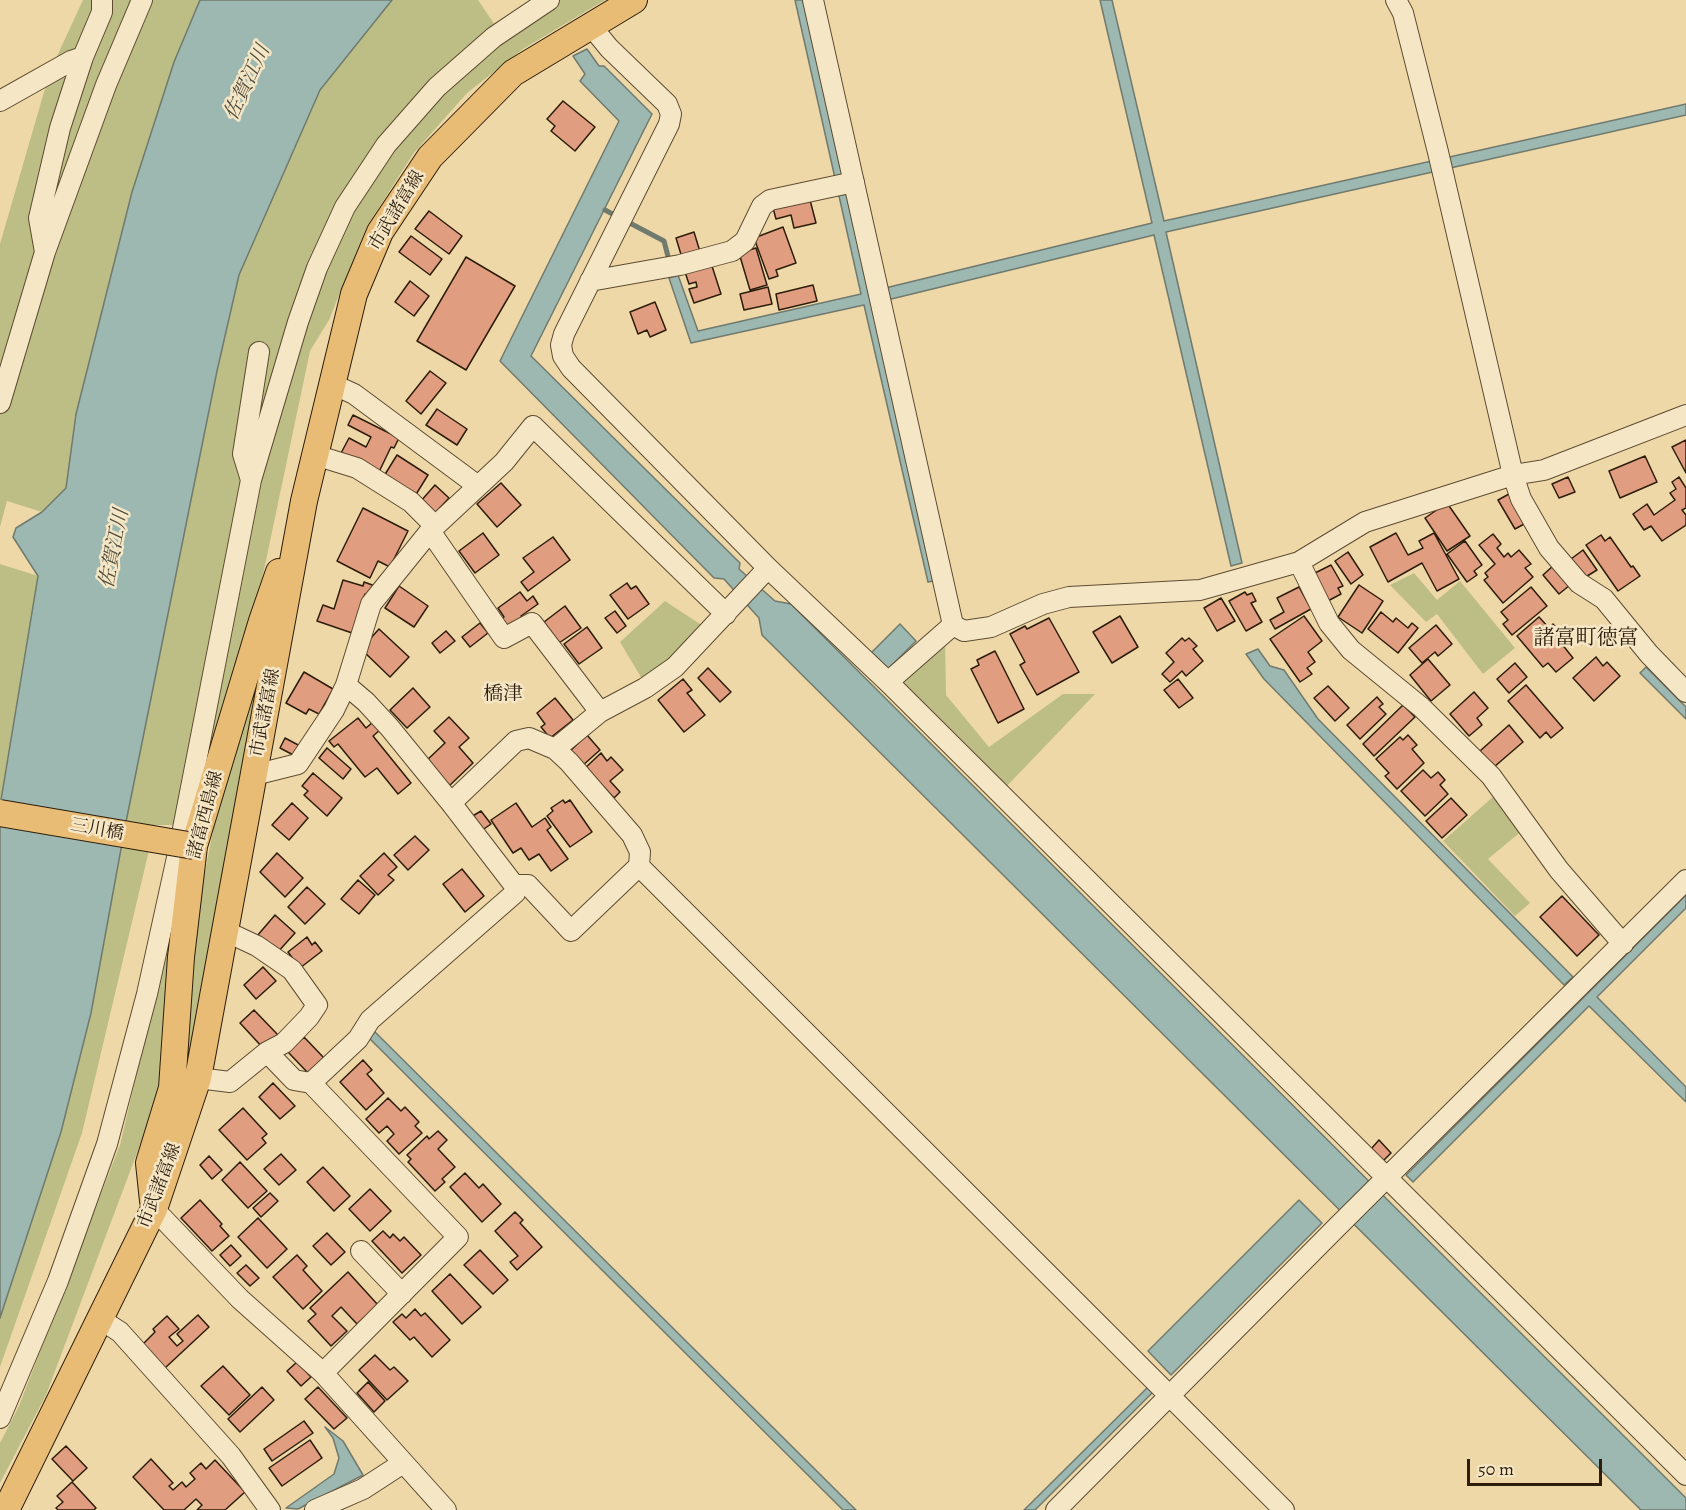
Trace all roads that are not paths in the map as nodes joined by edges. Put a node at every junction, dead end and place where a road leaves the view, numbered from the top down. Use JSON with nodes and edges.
{"nodes":[{"id":1,"x":102,"y":0,"type":"edge"},
{"id":2,"x":549,"y":0,"type":"edge"},
{"id":3,"x":634,"y":0,"type":"edge"},
{"id":4,"x":813,"y":0,"type":"edge"},
{"id":5,"x":1396,"y":0,"type":"edge"},
{"id":6,"x":140,"y":2,"type":"edge"},
{"id":7,"x":591,"y":26,"type":"junction"},
{"id":8,"x":84,"y":57,"type":"junction"},
{"id":9,"x":0,"y":102,"type":"edge"},
{"id":10,"x":847,"y":184,"type":"junction"},
{"id":11,"x":45,"y":252,"type":"junction"},
{"id":12,"x":590,"y":281,"type":"junction"},
{"id":13,"x":259,"y":352,"type":"dead end"},
{"id":14,"x":332,"y":384,"type":"junction"},
{"id":15,"x":0,"y":403,"type":"edge"},
{"id":16,"x":1686,"y":415,"type":"edge"},
{"id":17,"x":315,"y":455,"type":"junction"},
{"id":18,"x":1513,"y":475,"type":"junction"},
{"id":19,"x":251,"y":480,"type":"junction"},
{"id":20,"x":478,"y":486,"type":"junction"},
{"id":21,"x":304,"y":501,"type":"junction"},
{"id":22,"x":432,"y":529,"type":"junction"},
{"id":23,"x":1299,"y":562,"type":"junction"},
{"id":24,"x":764,"y":572,"type":"junction"},
{"id":25,"x":729,"y":611,"type":"junction"},
{"id":26,"x":953,"y":625,"type":"junction"},
{"id":27,"x":888,"y":682,"type":"junction"},
{"id":28,"x":346,"y":685,"type":"junction"},
{"id":29,"x":1686,"y":692,"type":"edge"},
{"id":30,"x":600,"y":712,"type":"junction"},
{"id":31,"x":555,"y":749,"type":"junction"},
{"id":32,"x":254,"y":775,"type":"junction"},
{"id":33,"x":451,"y":803,"type":"junction"},
{"id":34,"x":0,"y":813,"type":"edge"},
{"id":35,"x":187,"y":845,"type":"junction"},
{"id":36,"x":639,"y":866,"type":"junction"},
{"id":37,"x":1686,"y":880,"type":"edge"},
{"id":38,"x":514,"y":885,"type":"junction"},
{"id":39,"x":225,"y":931,"type":"junction"},
{"id":40,"x":1623,"y":944,"type":"junction"},
{"id":41,"x":267,"y":1052,"type":"junction"},
{"id":42,"x":198,"y":1078,"type":"junction"},
{"id":43,"x":311,"y":1083,"type":"junction"},
{"id":44,"x":1382,"y":1182,"type":"junction"},
{"id":45,"x":154,"y":1209,"type":"junction"},
{"id":46,"x":361,"y":1251,"type":"dead end"},
{"id":47,"x":402,"y":1294,"type":"junction"},
{"id":48,"x":100,"y":1319,"type":"junction"},
{"id":49,"x":323,"y":1373,"type":"junction"},
{"id":50,"x":1170,"y":1396,"type":"junction"},
{"id":51,"x":0,"y":1418,"type":"edge"},
{"id":52,"x":403,"y":1463,"type":"junction"},
{"id":53,"x":1686,"y":1475,"type":"edge"},
{"id":54,"x":434,"y":1506,"type":"edge"},
{"id":55,"x":6,"y":1510,"type":"edge"},
{"id":56,"x":269,"y":1510,"type":"edge"},
{"id":57,"x":315,"y":1510,"type":"edge"},
{"id":58,"x":1056,"y":1510,"type":"edge"},
{"id":59,"x":1284,"y":1510,"type":"edge"}],
"edges":[{"from":1,"to":8,"type":"street"},
{"from":2,"to":19,"type":"street"},
{"from":3,"to":7,"type":"main road","name":"市武諸富線"},
{"from":4,"to":10,"type":"street"},
{"from":5,"to":18,"type":"street"},
{"from":6,"to":11,"type":"street"},
{"from":7,"to":12,"type":"street"},
{"from":7,"to":14,"type":"main road","name":"市武諸富線"},
{"from":8,"to":9,"type":"street"},
{"from":8,"to":11,"type":"street"},
{"from":10,"to":12,"type":"street"},
{"from":10,"to":26,"type":"street"},
{"from":11,"to":15,"type":"street"},
{"from":12,"to":24,"type":"street"},
{"from":13,"to":19,"type":"street"},
{"from":14,"to":17,"type":"main road","name":"市武諸富線"},
{"from":14,"to":20,"type":"street"},
{"from":16,"to":18,"type":"street"},
{"from":17,"to":21,"type":"main road","name":"市武諸富線"},
{"from":17,"to":22,"type":"street"},
{"from":18,"to":23,"type":"street"},
{"from":18,"to":29,"type":"street"},
{"from":19,"to":35,"type":"street"},
{"from":20,"to":22,"type":"street"},
{"from":20,"to":25,"type":"street"},
{"from":21,"to":32,"type":"main road","name":"市武諸富線"},
{"from":21,"to":35,"type":"main road","name":"諸富西島線"},
{"from":22,"to":28,"type":"street"},
{"from":22,"to":30,"type":"street"},
{"from":23,"to":26,"type":"street"},
{"from":23,"to":40,"type":"street"},
{"from":24,"to":25,"type":"street"},
{"from":24,"to":27,"type":"street"},
{"from":25,"to":30,"type":"street"},
{"from":26,"to":27,"type":"street"},
{"from":27,"to":44,"type":"street"},
{"from":28,"to":32,"type":"street"},
{"from":28,"to":33,"type":"street"},
{"from":30,"to":31,"type":"street"},
{"from":31,"to":33,"type":"street"},
{"from":31,"to":36,"type":"street"},
{"from":32,"to":39,"type":"main road","name":"市武諸富線"},
{"from":33,"to":38,"type":"street"},
{"from":34,"to":35,"type":"main road","name":"三川橋","bridge":true},
{"from":35,"to":45,"type":"main road","name":"諸富西島線"},
{"from":35,"to":51,"type":"street"},
{"from":36,"to":38,"type":"street"},
{"from":36,"to":50,"type":"street"},
{"from":37,"to":40,"type":"street"},
{"from":38,"to":43,"type":"street"},
{"from":39,"to":41,"type":"street"},
{"from":39,"to":42,"type":"main road","name":"市武諸富線"},
{"from":40,"to":44,"type":"street"},
{"from":41,"to":42,"type":"street"},
{"from":41,"to":43,"type":"street"},
{"from":42,"to":45,"type":"main road","name":"市武諸富線"},
{"from":43,"to":47,"type":"street"},
{"from":44,"to":50,"type":"street"},
{"from":44,"to":53,"type":"street"},
{"from":45,"to":48,"type":"main road","name":"市武諸富線"},
{"from":45,"to":49,"type":"street"},
{"from":46,"to":47,"type":"street"},
{"from":47,"to":49,"type":"street"},
{"from":48,"to":55,"type":"main road","name":"市武諸富線"},
{"from":48,"to":56,"type":"street"},
{"from":49,"to":52,"type":"street"},
{"from":50,"to":58,"type":"street"},
{"from":50,"to":59,"type":"street"},
{"from":52,"to":54,"type":"street"},
{"from":52,"to":57,"type":"street"}]}
